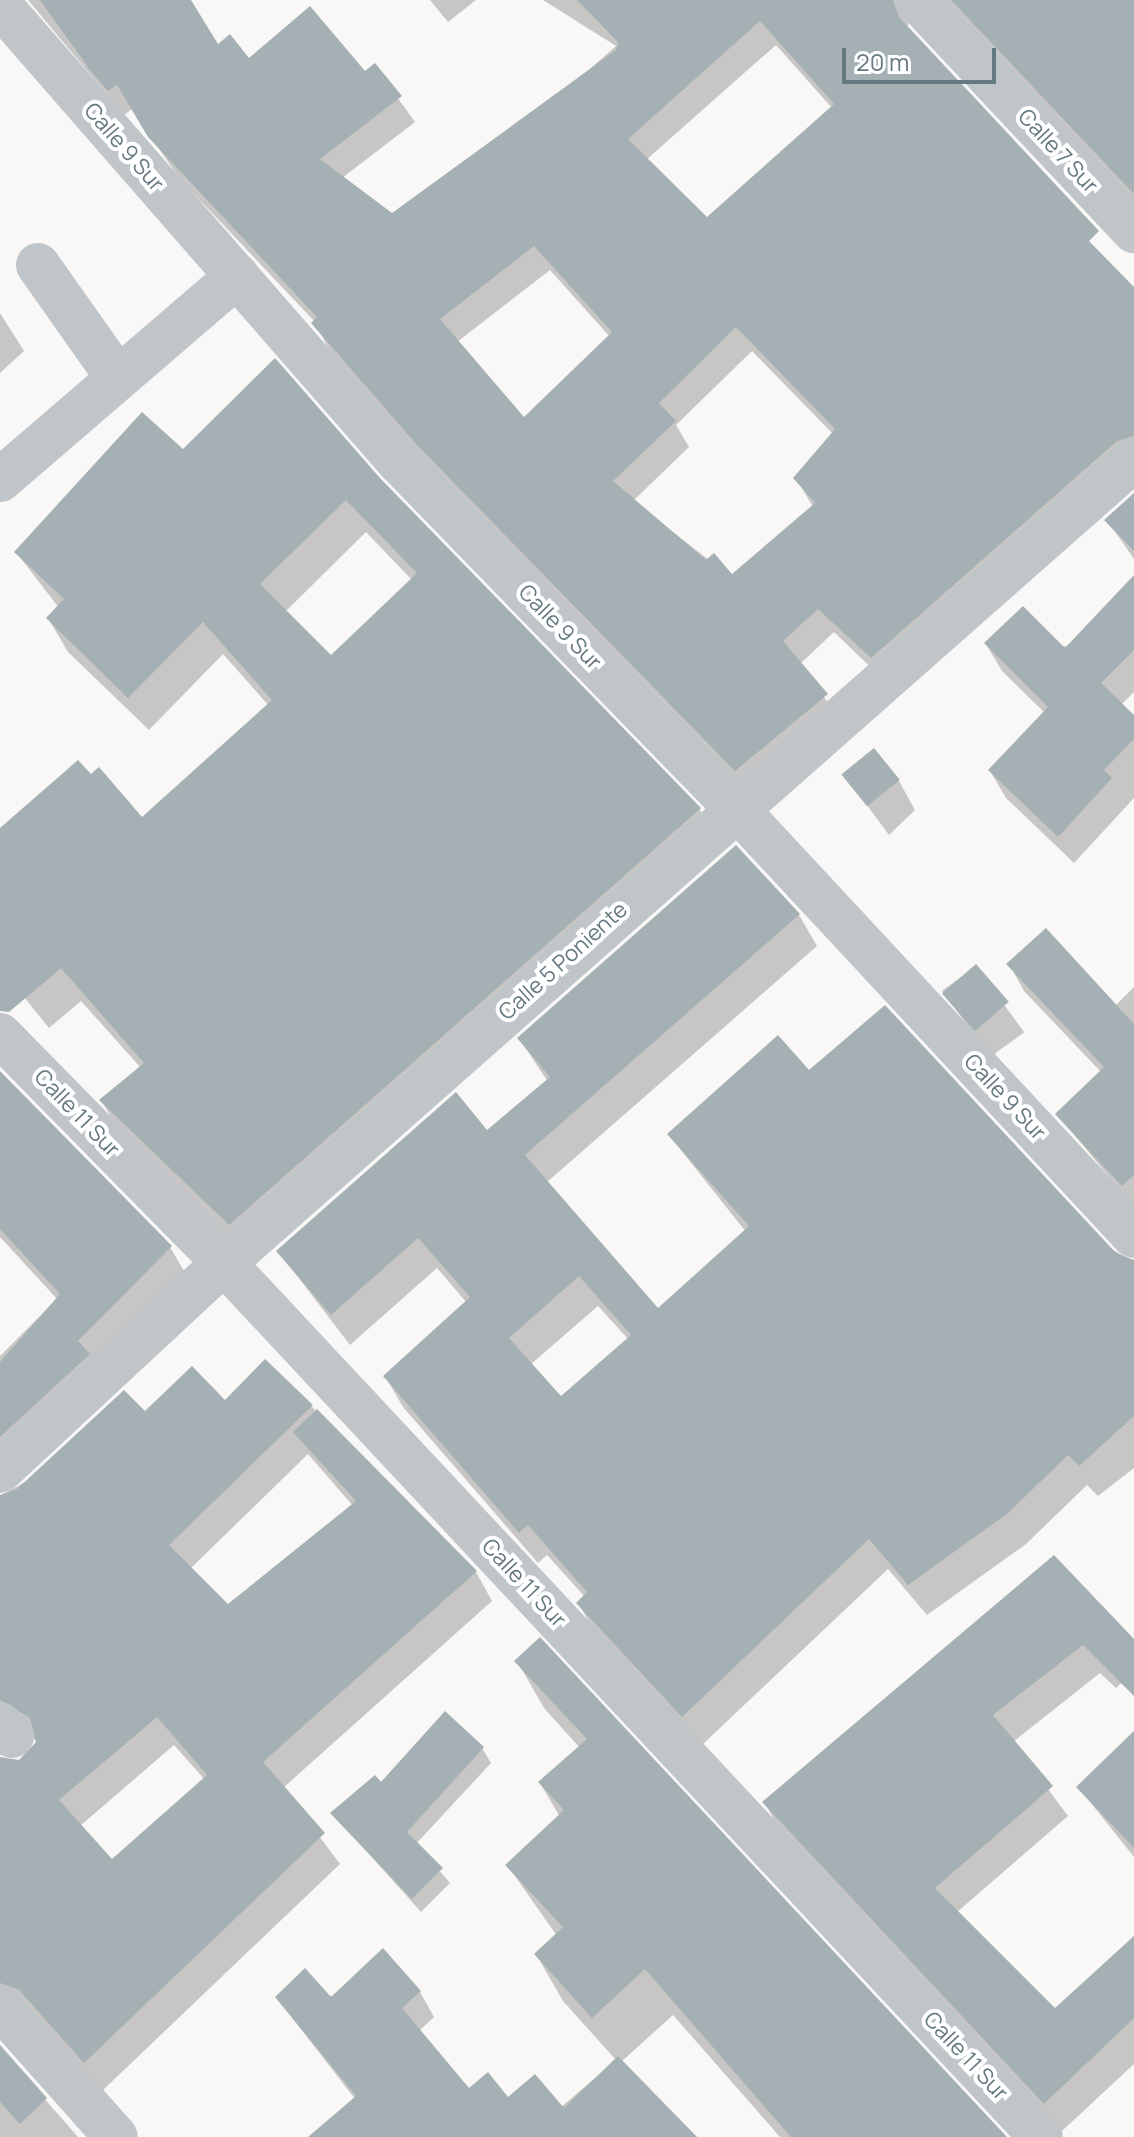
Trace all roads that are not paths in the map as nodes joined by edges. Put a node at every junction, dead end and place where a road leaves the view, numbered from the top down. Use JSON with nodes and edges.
{"nodes":[{"id":1,"x":917,"y":0,"type":"edge"},
{"id":2,"x":0,"y":5,"type":"edge"},
{"id":3,"x":1134,"y":231,"type":"edge"},
{"id":4,"x":38,"y":265,"type":"dead end"},
{"id":5,"x":237,"y":276,"type":"junction"},
{"id":6,"x":117,"y":377,"type":"junction"},
{"id":7,"x":1134,"y":460,"type":"edge"},
{"id":8,"x":0,"y":480,"type":"edge"},
{"id":9,"x":736,"y":808,"type":"junction"},
{"id":10,"x":0,"y":1035,"type":"edge"},
{"id":11,"x":1134,"y":1236,"type":"edge"},
{"id":12,"x":224,"y":1263,"type":"junction"},
{"id":13,"x":0,"y":1471,"type":"edge"},
{"id":14,"x":0,"y":2007,"type":"edge"},
{"id":15,"x":116,"y":2137,"type":"edge"},
{"id":16,"x":1041,"y":2137,"type":"edge"}],
"edges":[{"from":1,"to":3,"type":"street","name":"Calle 7 Sur"},
{"from":2,"to":5,"type":"street","name":"Calle 9 Sur"},
{"from":4,"to":6,"type":"street"},
{"from":5,"to":6,"type":"street"},
{"from":5,"to":9,"type":"street","name":"Calle 9 Sur"},
{"from":6,"to":8,"type":"street"},
{"from":7,"to":9,"type":"street","name":"Calle 5 Poniente"},
{"from":9,"to":11,"type":"street","name":"Calle 9 Sur"},
{"from":9,"to":12,"type":"street","name":"Calle 5 Poniente"},
{"from":10,"to":12,"type":"street","name":"Calle 11 Sur"},
{"from":12,"to":13,"type":"street","name":"Calle 5 Poniente"},
{"from":12,"to":16,"type":"street","name":"Calle 11 Sur"},
{"from":14,"to":15,"type":"street"}]}
